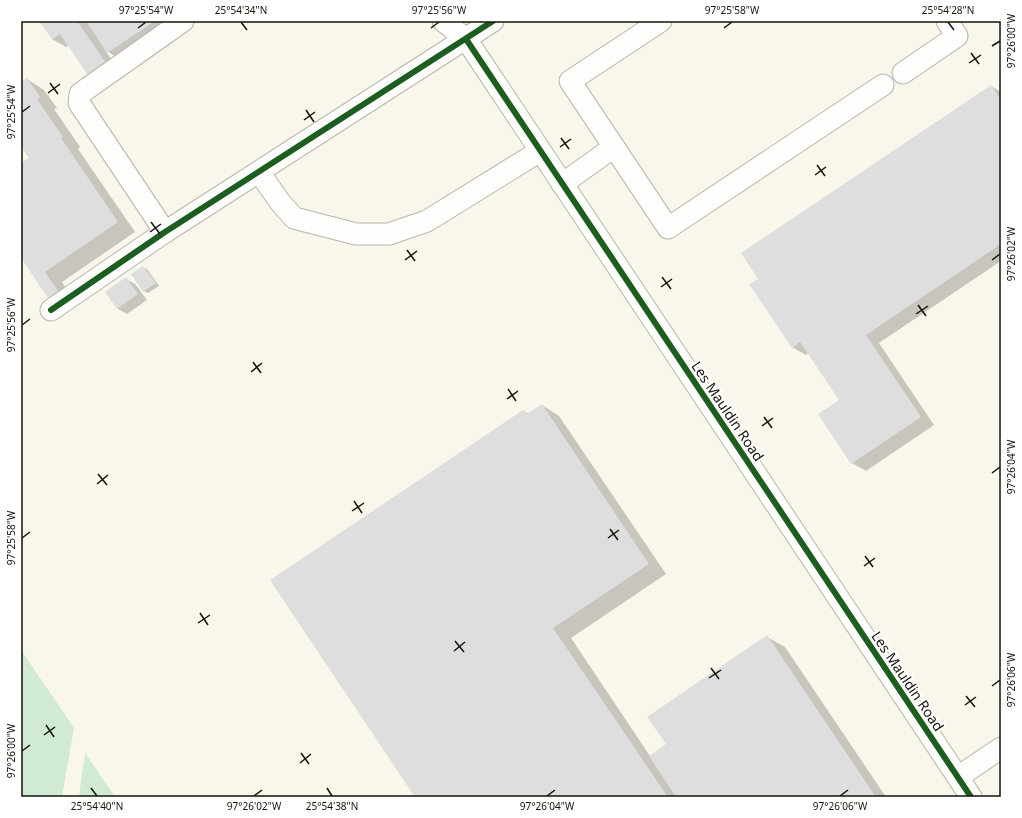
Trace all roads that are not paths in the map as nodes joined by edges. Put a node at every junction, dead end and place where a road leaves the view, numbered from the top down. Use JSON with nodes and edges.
{"nodes":[{"id":1,"x":183,"y":21,"type":"edge"},
{"id":2,"x":443,"y":21,"type":"edge"},
{"id":3,"x":493,"y":21,"type":"edge"},
{"id":4,"x":661,"y":21,"type":"edge"},
{"id":5,"x":947,"y":21,"type":"edge"},
{"id":6,"x":466,"y":39,"type":"junction"},
{"id":7,"x":903,"y":73,"type":"dead end"},
{"id":8,"x":884,"y":85,"type":"dead end"},
{"id":9,"x":614,"y":147,"type":"junction"},
{"id":10,"x":540,"y":151,"type":"junction"},
{"id":11,"x":259,"y":172,"type":"junction"},
{"id":12,"x":562,"y":184,"type":"junction"},
{"id":13,"x":165,"y":232,"type":"junction"},
{"id":14,"x":51,"y":310,"type":"dead end"},
{"id":15,"x":1001,"y":748,"type":"edge"},
{"id":16,"x":958,"y":777,"type":"junction"},
{"id":17,"x":971,"y":797,"type":"edge"}],
"edges":[{"from":1,"to":13,"type":"street"},
{"from":2,"to":6,"type":"street","name":"Les Mauldin Road"},
{"from":3,"to":6,"type":"street"},
{"from":4,"to":9,"type":"street"},
{"from":5,"to":7,"type":"street"},
{"from":6,"to":10,"type":"street","name":"Les Mauldin Road"},
{"from":6,"to":11,"type":"street"},
{"from":8,"to":9,"type":"street"},
{"from":9,"to":12,"type":"street"},
{"from":10,"to":11,"type":"street"},
{"from":10,"to":12,"type":"street","name":"Les Mauldin Road"},
{"from":11,"to":13,"type":"street"},
{"from":12,"to":16,"type":"street","name":"Les Mauldin Road"},
{"from":13,"to":14,"type":"street"},
{"from":15,"to":16,"type":"street"},
{"from":16,"to":17,"type":"street","name":"Les Mauldin Road"}]}
